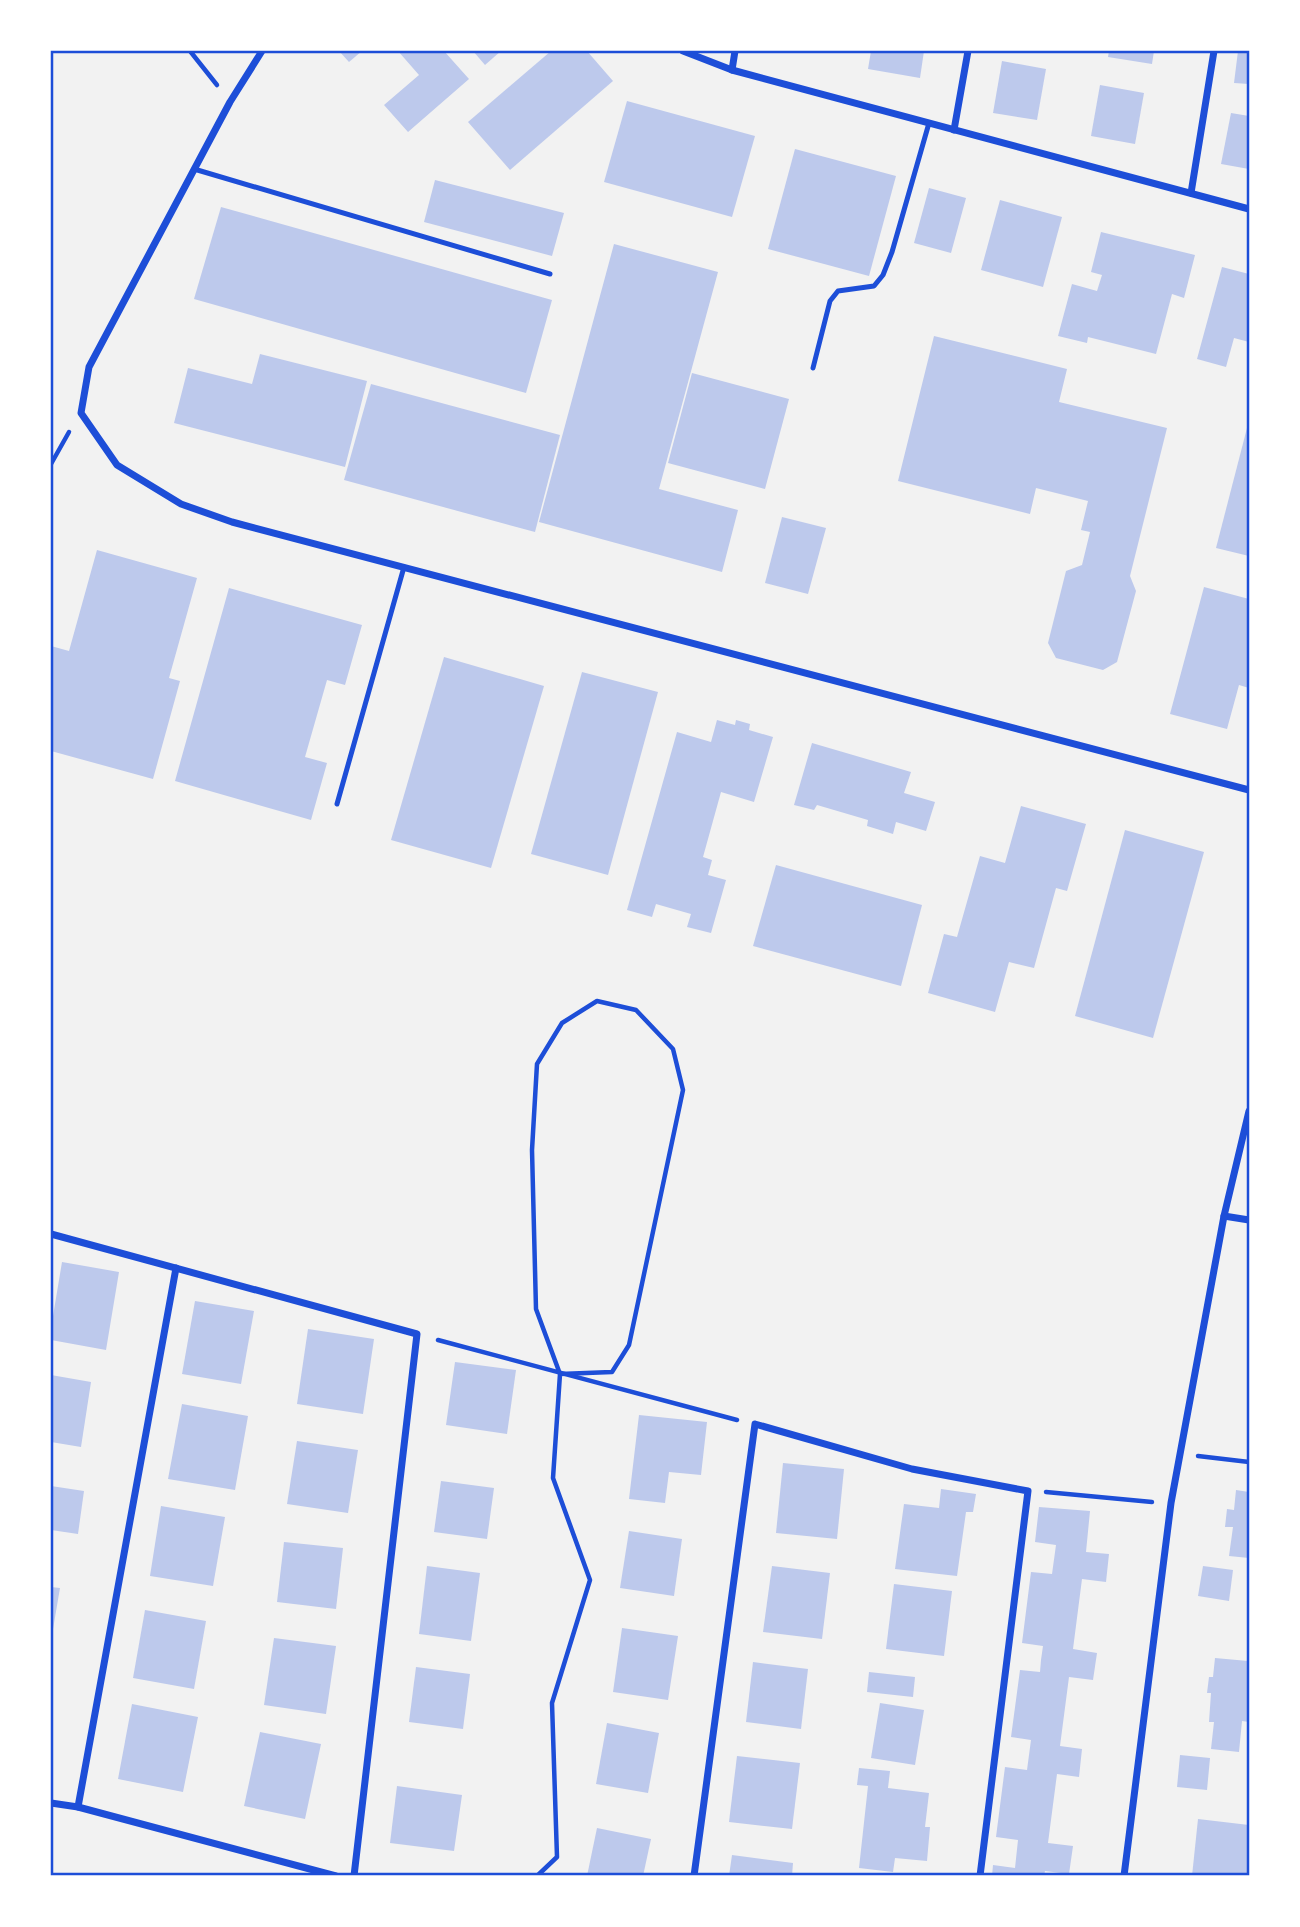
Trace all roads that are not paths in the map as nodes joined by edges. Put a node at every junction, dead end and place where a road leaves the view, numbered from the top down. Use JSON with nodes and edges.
{"nodes":[{"id":1,"x":262,"y":51,"type":"edge"},
{"id":2,"x":682,"y":51,"type":"edge"},
{"id":3,"x":735,"y":51,"type":"edge"},
{"id":4,"x":968,"y":51,"type":"edge"},
{"id":5,"x":1214,"y":51,"type":"edge"},
{"id":6,"x":732,"y":70,"type":"junction"},
{"id":7,"x":929,"y":123,"type":"junction"},
{"id":8,"x":954,"y":130,"type":"junction"},
{"id":9,"x":194,"y":169,"type":"junction"},
{"id":10,"x":1191,"y":193,"type":"junction"},
{"id":11,"x":1249,"y":209,"type":"edge"},
{"id":12,"x":550,"y":274,"type":"dead end"},
{"id":13,"x":813,"y":368,"type":"dead end"},
{"id":14,"x":404,"y":568,"type":"junction"},
{"id":15,"x":1249,"y":790,"type":"edge"},
{"id":16,"x":337,"y":804,"type":"dead end"},
{"id":17,"x":1249,"y":1111,"type":"edge"},
{"id":18,"x":1224,"y":1216,"type":"junction"},
{"id":19,"x":1249,"y":1220,"type":"edge"},
{"id":20,"x":51,"y":1234,"type":"edge"},
{"id":21,"x":176,"y":1268,"type":"junction"},
{"id":22,"x":51,"y":1803,"type":"edge"},
{"id":23,"x":78,"y":1807,"type":"junction"},
{"id":24,"x":336,"y":1876,"type":"edge"},
{"id":25,"x":354,"y":1876,"type":"edge"},
{"id":26,"x":694,"y":1876,"type":"edge"},
{"id":27,"x":980,"y":1876,"type":"edge"},
{"id":28,"x":1124,"y":1876,"type":"edge"}],
"edges":[{"from":1,"to":9,"type":"street"},
{"from":2,"to":6,"type":"street"},
{"from":3,"to":6,"type":"street"},
{"from":4,"to":8,"type":"street"},
{"from":5,"to":10,"type":"street"},
{"from":6,"to":7,"type":"street"},
{"from":7,"to":8,"type":"street"},
{"from":7,"to":13,"type":"lane"},
{"from":8,"to":10,"type":"street"},
{"from":9,"to":12,"type":"lane"},
{"from":9,"to":14,"type":"street"},
{"from":10,"to":11,"type":"street"},
{"from":14,"to":15,"type":"street"},
{"from":14,"to":16,"type":"lane"},
{"from":17,"to":18,"type":"street"},
{"from":18,"to":19,"type":"street"},
{"from":18,"to":28,"type":"street"},
{"from":20,"to":21,"type":"street"},
{"from":21,"to":23,"type":"street"},
{"from":21,"to":25,"type":"street"},
{"from":22,"to":23,"type":"street"},
{"from":23,"to":24,"type":"street"},
{"from":26,"to":27,"type":"street"}]}
